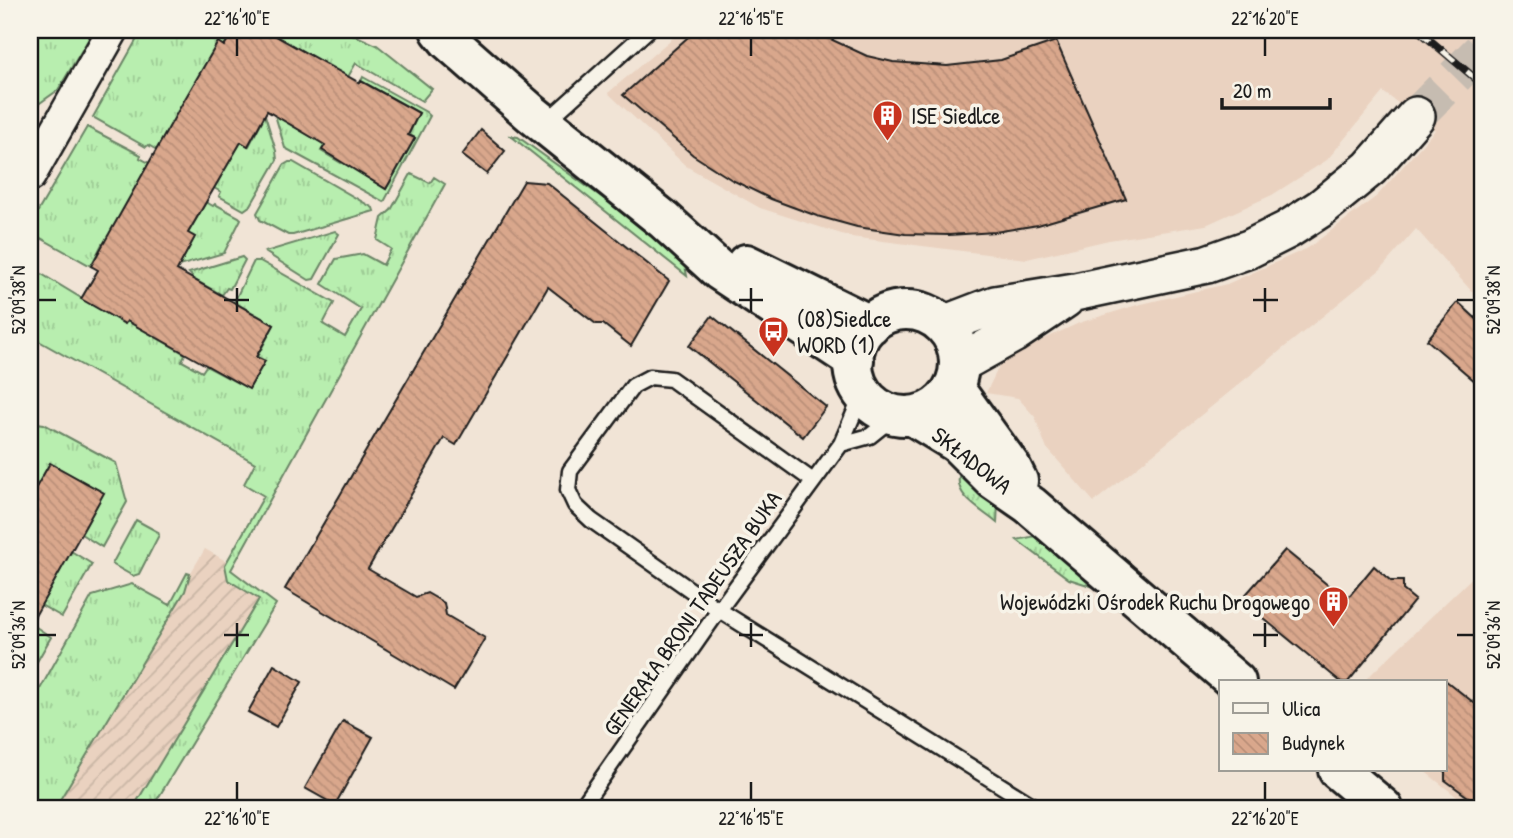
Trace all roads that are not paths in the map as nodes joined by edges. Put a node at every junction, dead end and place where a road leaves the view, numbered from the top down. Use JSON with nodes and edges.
{"nodes":[{"id":1,"x":113,"y":30,"type":"edge"},
{"id":2,"x":440,"y":30,"type":"edge"},
{"id":3,"x":648,"y":30,"type":"edge"},
{"id":4,"x":1416,"y":116,"type":"tunnel mouth"},
{"id":5,"x":544,"y":124,"type":"junction"},
{"id":6,"x":30,"y":176,"type":"edge"},
{"id":7,"x":664,"y":220,"type":"junction"},
{"id":8,"x":1075,"y":292,"type":"junction"},
{"id":9,"x":870,"y":325,"type":"junction"},
{"id":10,"x":943,"y":325,"type":"junction"},
{"id":11,"x":858,"y":376,"type":"junction"},
{"id":12,"x":956,"y":376,"type":"junction"},
{"id":13,"x":904,"y":416,"type":"junction"},
{"id":14,"x":841,"y":444,"type":"junction"},
{"id":15,"x":813,"y":481,"type":"junction"},
{"id":16,"x":1030,"y":505,"type":"junction"},
{"id":17,"x":719,"y":610,"type":"junction"},
{"id":18,"x":1234,"y":680,"type":"edge"},
{"id":19,"x":1340,"y":772,"type":"edge"},
{"id":20,"x":581,"y":808,"type":"edge"},
{"id":21,"x":1037,"y":808,"type":"edge"},
{"id":22,"x":1383,"y":808,"type":"edge"}],
"edges":[{"from":1,"to":6,"type":"street"},
{"from":2,"to":5,"type":"main road"},
{"from":3,"to":5,"type":"lane"},
{"from":4,"to":8,"type":"street"},
{"from":5,"to":7,"type":"main road"},
{"from":7,"to":9,"type":"main road"},
{"from":7,"to":11,"type":"main road"},
{"from":8,"to":10,"type":"street"},
{"from":8,"to":12,"type":"street"},
{"from":9,"to":10,"type":"main road"},
{"from":9,"to":11,"type":"main road"},
{"from":10,"to":12,"type":"main road"},
{"from":11,"to":13,"type":"main road"},
{"from":11,"to":14,"type":"lane","name":"GENERAŁA BRONI TADEUSZA BUKA"},
{"from":12,"to":13,"type":"main road"},
{"from":12,"to":16,"type":"main road","name":"SKŁADOWA"},
{"from":13,"to":14,"type":"lane"},
{"from":13,"to":16,"type":"main road","name":"SKŁADOWA"},
{"from":14,"to":15,"type":"lane","name":"GENERAŁA BRONI TADEUSZA BUKA"},
{"from":15,"to":17,"type":"lane","name":"GENERAŁA BRONI TADEUSZA BUKA"},
{"from":15,"to":17,"type":"lane"},
{"from":16,"to":18,"type":"main road","name":"SKŁADOWA"},
{"from":17,"to":20,"type":"lane","name":"GENERAŁA BRONI TADEUSZA BUKA"},
{"from":17,"to":21,"type":"lane"},
{"from":19,"to":22,"type":"main road"}]}
